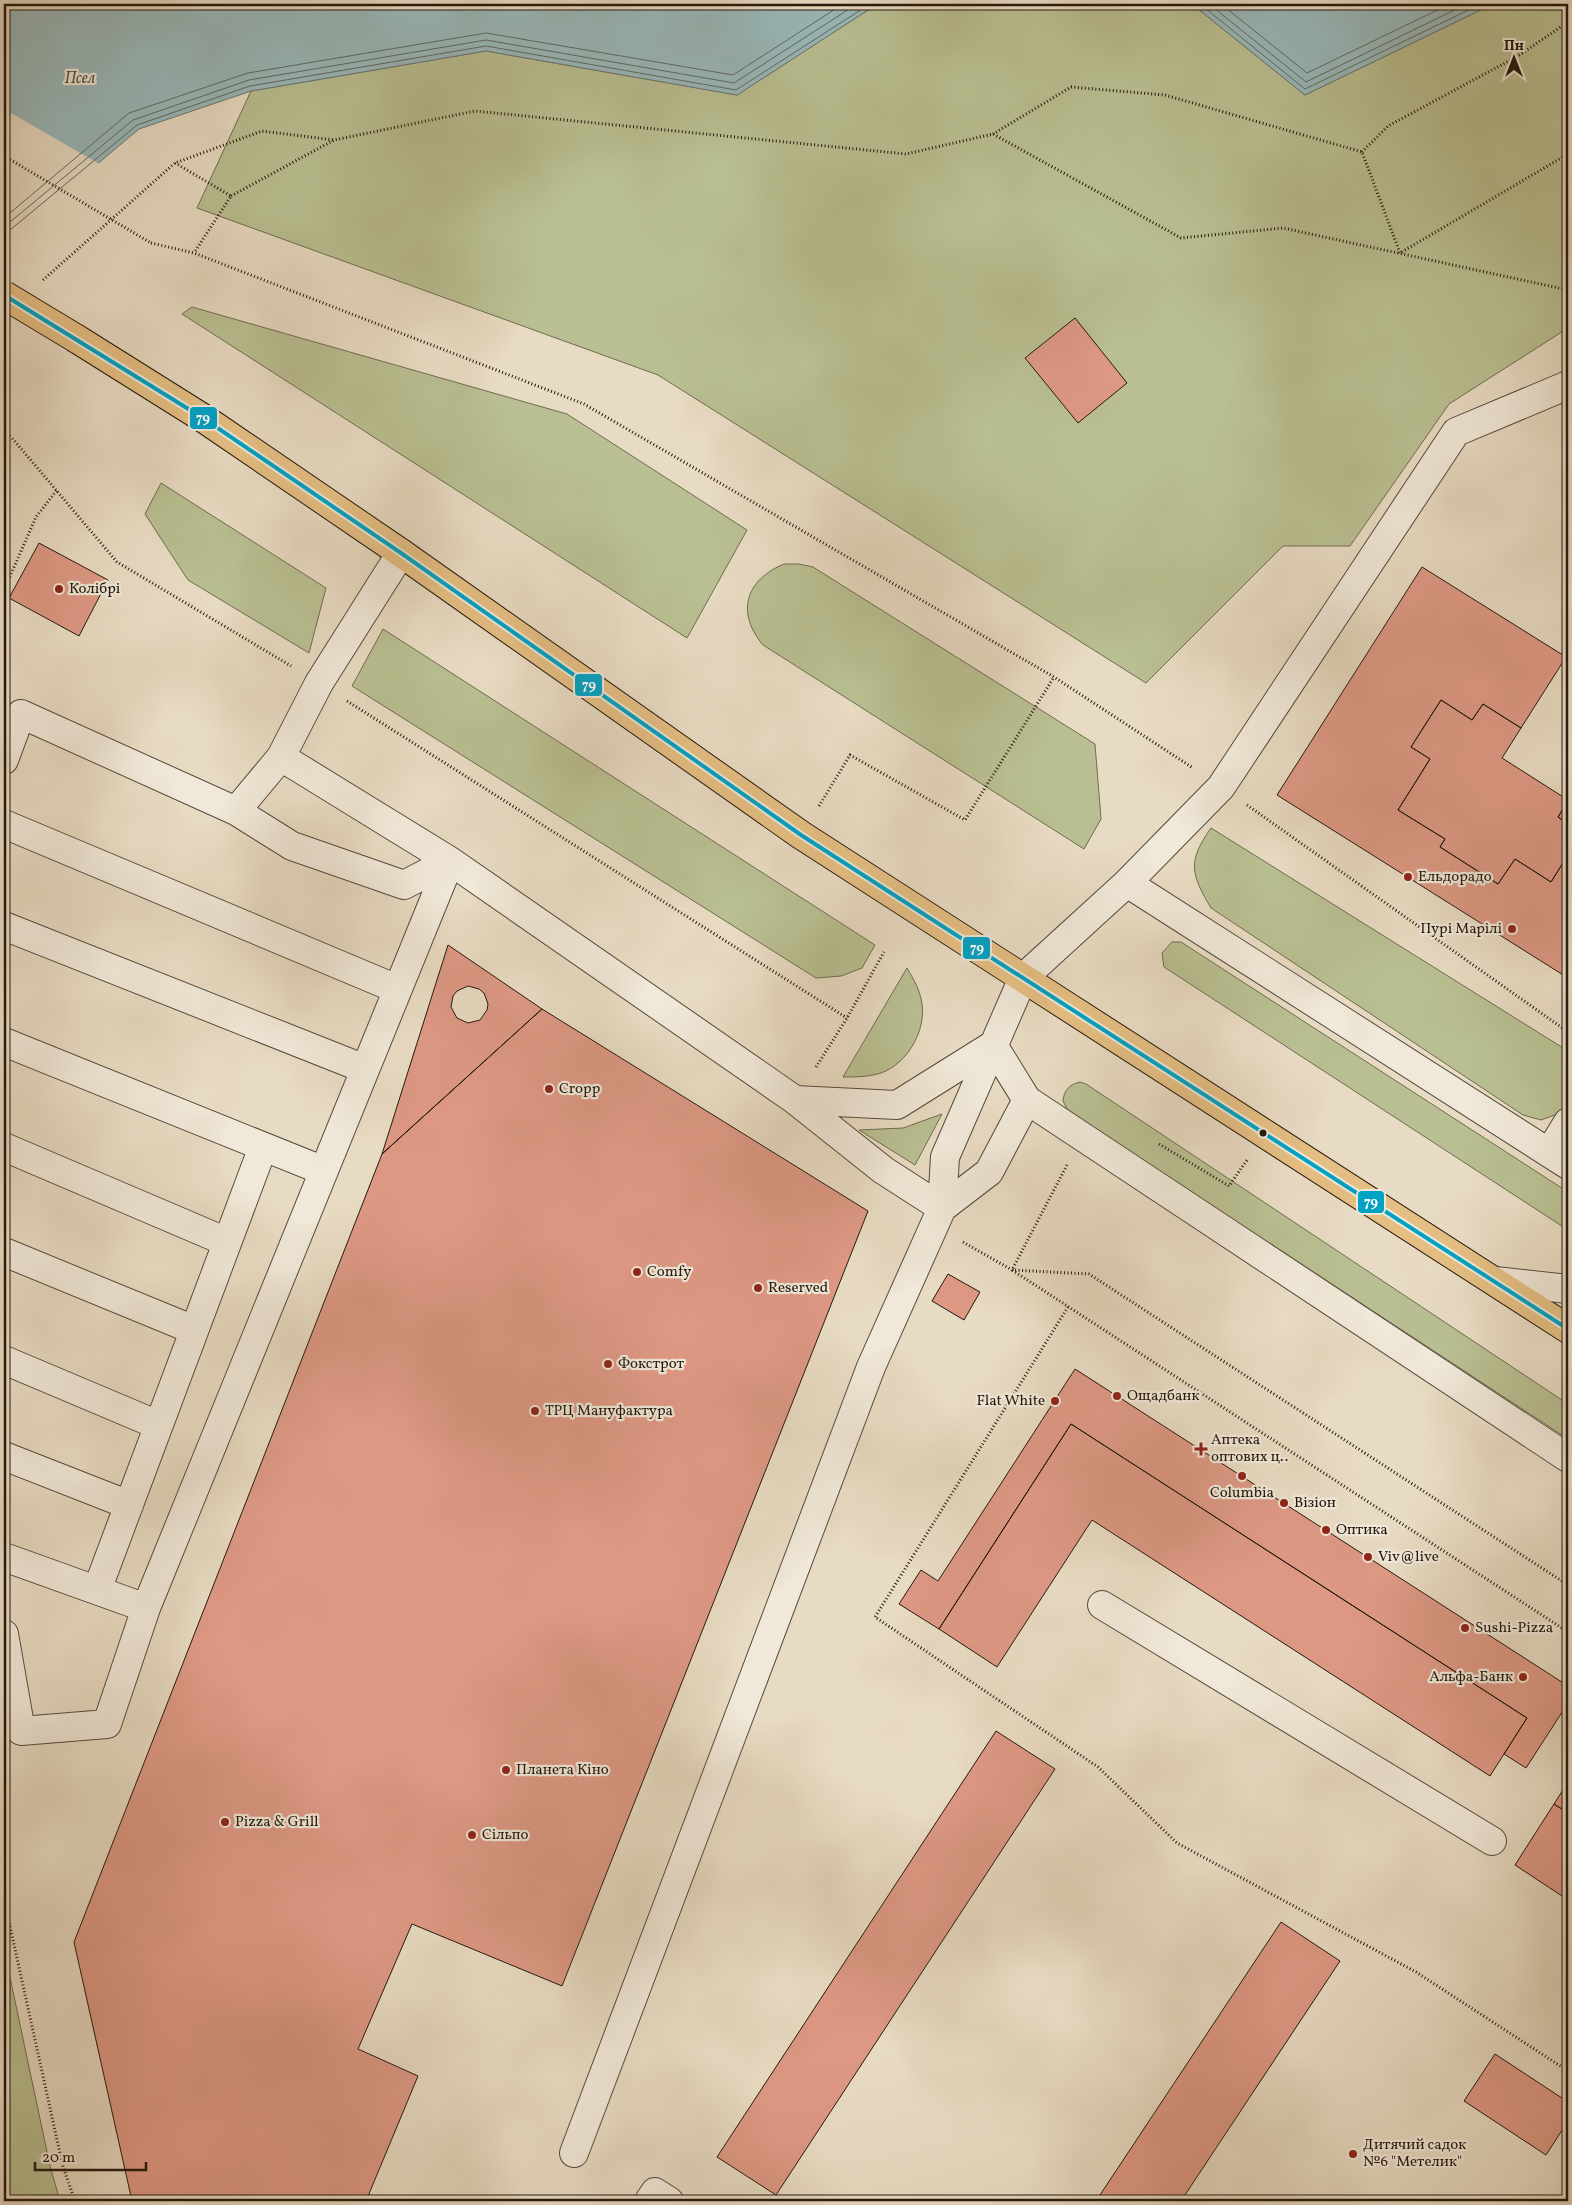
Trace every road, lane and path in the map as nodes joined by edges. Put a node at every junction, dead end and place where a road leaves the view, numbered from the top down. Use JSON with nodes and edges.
{"nodes":[{"id":1,"x":1568,"y":22,"type":"edge"},
{"id":2,"x":993,"y":134,"type":"junction"},
{"id":3,"x":334,"y":140,"type":"junction"},
{"id":4,"x":1362,"y":152,"type":"junction"},
{"id":5,"x":1568,"y":154,"type":"edge"},
{"id":6,"x":4,"y":156,"type":"edge"},
{"id":7,"x":174,"y":163,"type":"junction"},
{"id":8,"x":231,"y":196,"type":"junction"},
{"id":9,"x":194,"y":253,"type":"junction"},
{"id":10,"x":1400,"y":253,"type":"junction"},
{"id":11,"x":41,"y":282,"type":"dead end"},
{"id":12,"x":1568,"y":290,"type":"edge"},
{"id":13,"x":4,"y":295,"type":"edge"},
{"id":14,"x":1568,"y":385,"type":"edge"},
{"id":15,"x":4,"y":432,"type":"edge"},
{"id":16,"x":57,"y":490,"type":"junction"},
{"id":17,"x":401,"y":552,"type":"junction"},
{"id":18,"x":4,"y":590,"type":"edge"},
{"id":19,"x":1054,"y":677,"type":"junction"},
{"id":20,"x":320,"y":683,"type":"junction"},
{"id":21,"x":281,"y":757,"type":"junction"},
{"id":22,"x":4,"y":760,"type":"edge"},
{"id":23,"x":1222,"y":787,"type":"junction"},
{"id":24,"x":236,"y":811,"type":"junction"},
{"id":25,"x":4,"y":824,"type":"edge"},
{"id":26,"x":801,"y":835,"type":"junction"},
{"id":27,"x":450,"y":860,"type":"junction"},
{"id":28,"x":1127,"y":883,"type":"junction"},
{"id":29,"x":4,"y":926,"type":"edge"},
{"id":30,"x":884,"y":952,"type":"dead end"},
{"id":31,"x":1023,"y":978,"type":"junction"},
{"id":32,"x":398,"y":989,"type":"junction"},
{"id":33,"x":1568,"y":1032,"type":"edge"},
{"id":34,"x":4,"y":1042,"type":"edge"},
{"id":35,"x":993,"y":1045,"type":"junction"},
{"id":36,"x":365,"y":1069,"type":"junction"},
{"id":37,"x":795,"y":1100,"type":"junction"},
{"id":38,"x":1027,"y":1100,"type":"junction"},
{"id":39,"x":1568,"y":1122,"type":"edge"},
{"id":40,"x":1266,"y":1134,"type":"junction"},
{"id":41,"x":1153,"y":1141,"type":"dead end"},
{"id":42,"x":4,"y":1147,"type":"edge"},
{"id":43,"x":263,"y":1147,"type":"junction"},
{"id":44,"x":1559,"y":1159,"type":"edge"},
{"id":45,"x":1069,"y":1162,"type":"dead end"},
{"id":46,"x":324,"y":1171,"type":"junction"},
{"id":47,"x":942,"y":1208,"type":"junction"},
{"id":48,"x":227,"y":1242,"type":"junction"},
{"id":49,"x":4,"y":1252,"type":"edge"},
{"id":50,"x":1012,"y":1270,"type":"junction"},
{"id":51,"x":1494,"y":1281,"type":"junction"},
{"id":52,"x":1568,"y":1289,"type":"edge"},
{"id":53,"x":1068,"y":1307,"type":"junction"},
{"id":54,"x":1568,"y":1329,"type":"edge"},
{"id":55,"x":194,"y":1330,"type":"junction"},
{"id":56,"x":4,"y":1360,"type":"edge"},
{"id":57,"x":158,"y":1425,"type":"junction"},
{"id":58,"x":4,"y":1456,"type":"edge"},
{"id":59,"x":1568,"y":1458,"type":"edge"},
{"id":60,"x":129,"y":1505,"type":"junction"},
{"id":61,"x":4,"y":1557,"type":"edge"},
{"id":62,"x":1568,"y":1585,"type":"edge"},
{"id":63,"x":96,"y":1590,"type":"junction"},
{"id":64,"x":1102,"y":1605,"type":"dead end"},
{"id":65,"x":146,"y":1608,"type":"junction"},
{"id":66,"x":1568,"y":1632,"type":"edge"},
{"id":67,"x":4,"y":1634,"type":"edge"},
{"id":68,"x":1492,"y":1842,"type":"dead end"},
{"id":69,"x":4,"y":1899,"type":"edge"},
{"id":70,"x":1568,"y":2071,"type":"edge"},
{"id":71,"x":574,"y":2152,"type":"dead end"},
{"id":72,"x":75,"y":2201,"type":"edge"},
{"id":73,"x":649,"y":2201,"type":"edge"},
{"id":74,"x":669,"y":2201,"type":"edge"}],
"edges":[{"from":1,"to":4,"type":"path"},
{"from":2,"to":3,"type":"path"},
{"from":2,"to":4,"type":"path"},
{"from":2,"to":10,"type":"path"},
{"from":3,"to":7,"type":"path"},
{"from":3,"to":8,"type":"path"},
{"from":4,"to":10,"type":"path"},
{"from":5,"to":10,"type":"path"},
{"from":6,"to":9,"type":"path","bridge":true},
{"from":7,"to":8,"type":"path"},
{"from":7,"to":11,"type":"path"},
{"from":8,"to":9,"type":"path"},
{"from":9,"to":19,"type":"path"},
{"from":10,"to":12,"type":"path"},
{"from":13,"to":17,"type":"main road","bridge":true},
{"from":14,"to":23,"type":"lane"},
{"from":15,"to":16,"type":"path"},
{"from":16,"to":18,"type":"path"},
{"from":16,"to":20,"type":"path"},
{"from":17,"to":20,"type":"lane"},
{"from":17,"to":26,"type":"main road"},
{"from":19,"to":23,"type":"path"},
{"from":19,"to":26,"type":"path"},
{"from":20,"to":21,"type":"lane"},
{"from":20,"to":30,"type":"path"},
{"from":21,"to":24,"type":"lane"},
{"from":21,"to":27,"type":"lane"},
{"from":22,"to":24,"type":"lane"},
{"from":23,"to":28,"type":"lane"},
{"from":23,"to":33,"type":"path"},
{"from":24,"to":27,"type":"lane"},
{"from":25,"to":32,"type":"lane"},
{"from":26,"to":31,"type":"main road"},
{"from":27,"to":32,"type":"lane"},
{"from":27,"to":37,"type":"lane"},
{"from":28,"to":31,"type":"lane"},
{"from":28,"to":44,"type":"lane"},
{"from":29,"to":36,"type":"lane"},
{"from":31,"to":35,"type":"lane"},
{"from":31,"to":40,"type":"main road"},
{"from":32,"to":36,"type":"lane"},
{"from":34,"to":43,"type":"lane"},
{"from":35,"to":37,"type":"lane"},
{"from":35,"to":38,"type":"lane"},
{"from":35,"to":47,"type":"lane"},
{"from":36,"to":46,"type":"lane"},
{"from":37,"to":47,"type":"lane"},
{"from":38,"to":47,"type":"lane"},
{"from":38,"to":59,"type":"lane"},
{"from":39,"to":44,"type":"lane"},
{"from":40,"to":41,"type":"path"},
{"from":40,"to":51,"type":"main road"},
{"from":42,"to":48,"type":"lane"},
{"from":43,"to":46,"type":"lane"},
{"from":43,"to":48,"type":"lane"},
{"from":45,"to":50,"type":"path"},
{"from":46,"to":65,"type":"lane"},
{"from":47,"to":71,"type":"lane"},
{"from":48,"to":55,"type":"lane"},
{"from":49,"to":55,"type":"lane"},
{"from":50,"to":53,"type":"path"},
{"from":50,"to":62,"type":"path"},
{"from":51,"to":52,"type":"lane"},
{"from":51,"to":54,"type":"main road"},
{"from":53,"to":66,"type":"path"},
{"from":53,"to":70,"type":"path"},
{"from":55,"to":57,"type":"lane"},
{"from":56,"to":57,"type":"lane"},
{"from":57,"to":60,"type":"lane"},
{"from":58,"to":60,"type":"lane"},
{"from":60,"to":63,"type":"lane"},
{"from":61,"to":63,"type":"lane"},
{"from":63,"to":65,"type":"lane"},
{"from":64,"to":68,"type":"lane"},
{"from":65,"to":67,"type":"lane"},
{"from":69,"to":72,"type":"path"},
{"from":73,"to":74,"type":"lane"}]}
